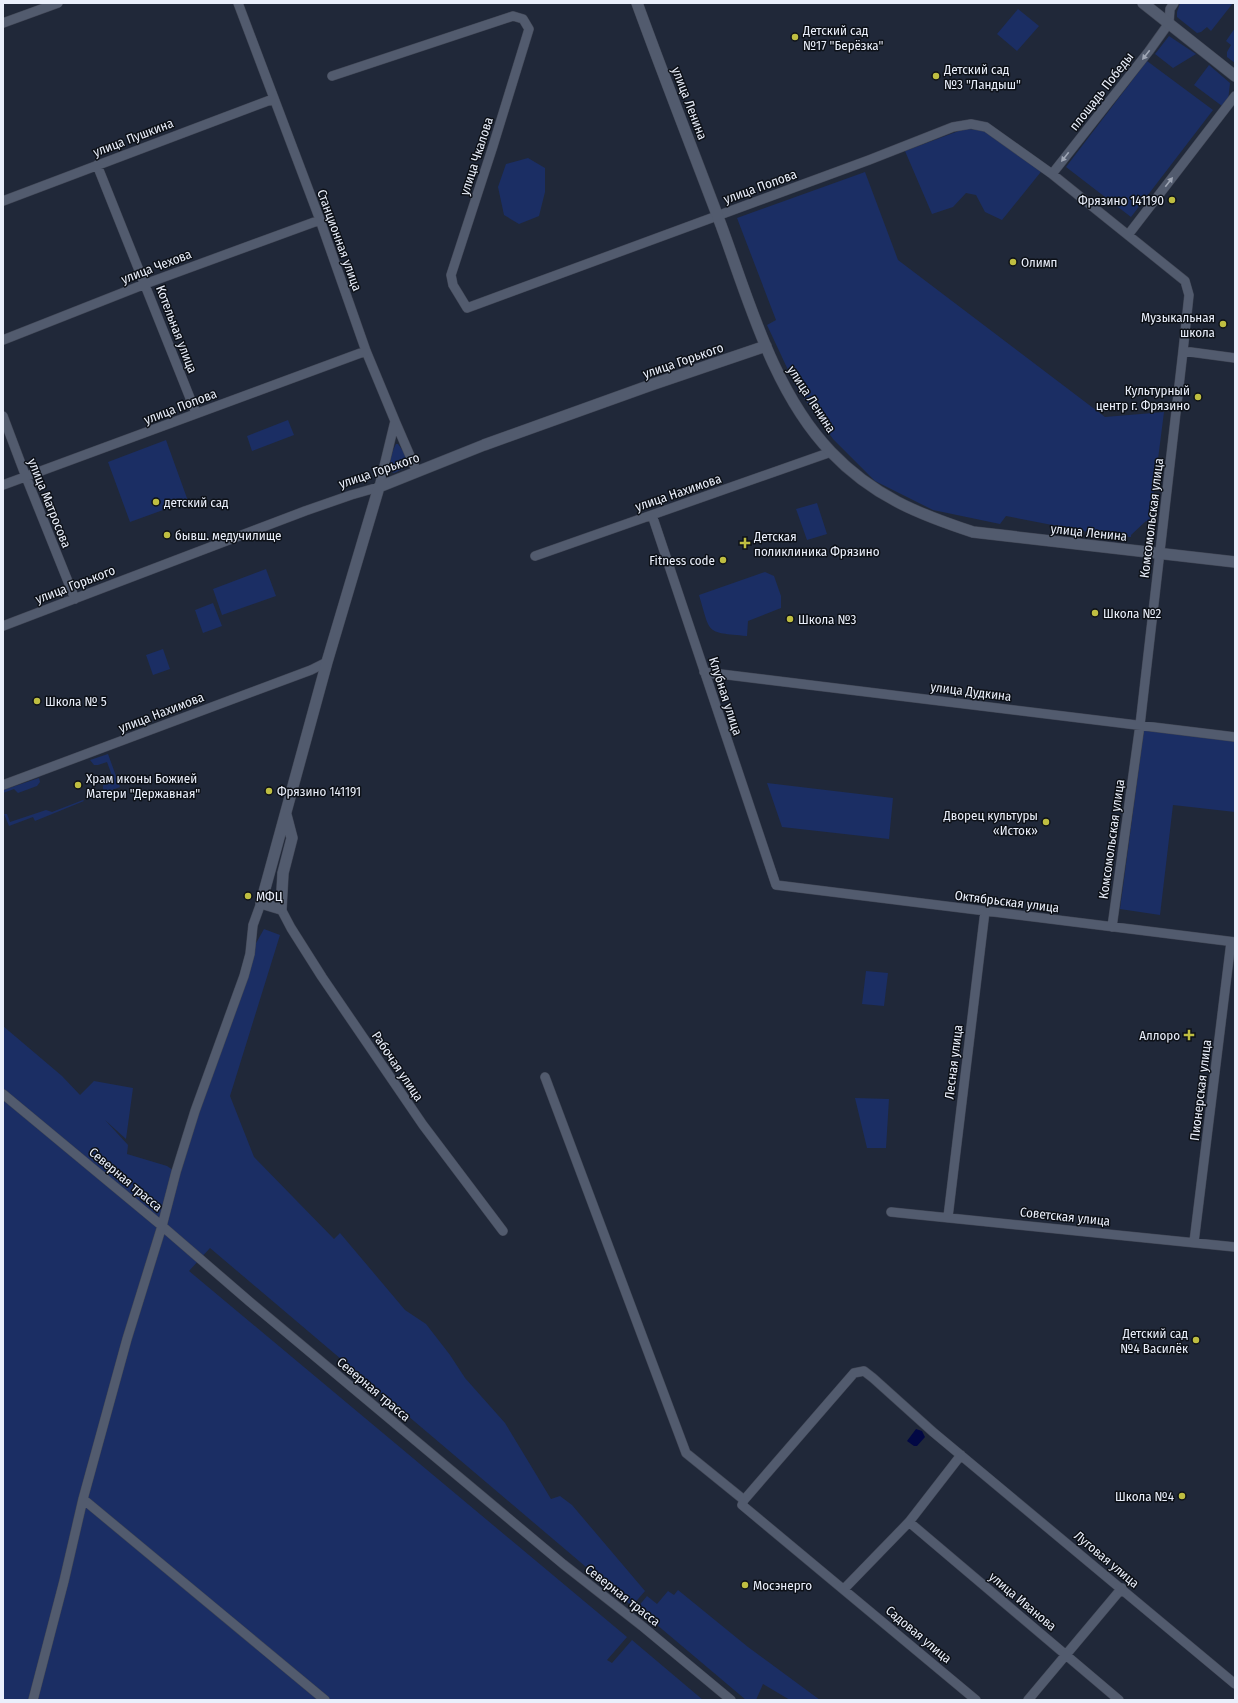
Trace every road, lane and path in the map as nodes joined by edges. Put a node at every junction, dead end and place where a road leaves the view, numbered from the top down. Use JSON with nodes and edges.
{"nodes":[{"id":1,"x":58,"y":3,"type":"edge"},
{"id":2,"x":238,"y":3,"type":"edge"},
{"id":3,"x":637,"y":3,"type":"edge"},
{"id":4,"x":1143,"y":3,"type":"edge"},
{"id":5,"x":1174,"y":3,"type":"edge"},
{"id":6,"x":3,"y":23,"type":"edge"},
{"id":7,"x":1169,"y":23,"type":"junction"},
{"id":8,"x":332,"y":76,"type":"dead end"},
{"id":9,"x":1235,"y":76,"type":"edge"},
{"id":10,"x":1235,"y":96,"type":"edge"},
{"id":11,"x":273,"y":99,"type":"junction"},
{"id":12,"x":98,"y":164,"type":"junction"},
{"id":13,"x":1052,"y":174,"type":"junction"},
{"id":14,"x":3,"y":200,"type":"edge"},
{"id":15,"x":718,"y":216,"type":"junction"},
{"id":16,"x":320,"y":220,"type":"junction"},
{"id":17,"x":1128,"y":235,"type":"junction"},
{"id":18,"x":145,"y":284,"type":"junction"},
{"id":19,"x":467,"y":308,"type":"joint"},
{"id":20,"x":3,"y":340,"type":"edge"},
{"id":21,"x":766,"y":346,"type":"junction"},
{"id":22,"x":366,"y":351,"type":"junction"},
{"id":23,"x":1183,"y":351,"type":"junction"},
{"id":24,"x":1235,"y":358,"type":"edge"},
{"id":25,"x":196,"y":414,"type":"junction"},
{"id":26,"x":3,"y":416,"type":"edge"},
{"id":27,"x":395,"y":421,"type":"junction"},
{"id":28,"x":831,"y":452,"type":"junction"},
{"id":29,"x":417,"y":472,"type":"junction"},
{"id":30,"x":26,"y":477,"type":"junction"},
{"id":31,"x":3,"y":485,"type":"edge"},
{"id":32,"x":379,"y":487,"type":"junction"},
{"id":33,"x":652,"y":515,"type":"junction"},
{"id":34,"x":1160,"y":554,"type":"junction"},
{"id":35,"x":535,"y":556,"type":"dead end"},
{"id":36,"x":1235,"y":562,"type":"edge"},
{"id":37,"x":75,"y":599,"type":"junction"},
{"id":38,"x":3,"y":626,"type":"edge"},
{"id":39,"x":327,"y":662,"type":"junction"},
{"id":40,"x":704,"y":672,"type":"junction"},
{"id":41,"x":1140,"y":725,"type":"junction"},
{"id":42,"x":1235,"y":736,"type":"edge"},
{"id":43,"x":3,"y":785,"type":"edge"},
{"id":44,"x":286,"y":815,"type":"junction"},
{"id":45,"x":776,"y":885,"type":"joint"},
{"id":46,"x":261,"y":903,"type":"junction"},
{"id":47,"x":282,"y":909,"type":"junction"},
{"id":48,"x":985,"y":911,"type":"junction"},
{"id":49,"x":1112,"y":927,"type":"junction"},
{"id":50,"x":1233,"y":942,"type":"edge"},
{"id":51,"x":545,"y":1077,"type":"dead end"},
{"id":52,"x":3,"y":1094,"type":"edge"},
{"id":53,"x":891,"y":1212,"type":"dead end"},
{"id":54,"x":948,"y":1217,"type":"junction"},
{"id":55,"x":162,"y":1226,"type":"junction"},
{"id":56,"x":502,"y":1231,"type":"dead end"},
{"id":57,"x":1194,"y":1242,"type":"junction"},
{"id":58,"x":1235,"y":1247,"type":"edge"},
{"id":59,"x":961,"y":1455,"type":"junction"},
{"id":60,"x":83,"y":1499,"type":"junction"},
{"id":61,"x":744,"y":1500,"type":"junction"},
{"id":62,"x":910,"y":1522,"type":"junction"},
{"id":63,"x":1122,"y":1588,"type":"junction"},
{"id":64,"x":844,"y":1589,"type":"junction"},
{"id":65,"x":1066,"y":1655,"type":"junction"},
{"id":66,"x":1235,"y":1684,"type":"edge"},
{"id":67,"x":33,"y":1700,"type":"edge"},
{"id":68,"x":324,"y":1700,"type":"edge"},
{"id":69,"x":731,"y":1700,"type":"edge"},
{"id":70,"x":976,"y":1700,"type":"edge"},
{"id":71,"x":1028,"y":1700,"type":"edge"},
{"id":72,"x":1119,"y":1700,"type":"edge"}],
"edges":[{"from":1,"to":6,"type":"street"},
{"from":2,"to":11,"type":"street","name":"Станционная улица"},
{"from":3,"to":15,"type":"street","name":"улица Ленина"},
{"from":4,"to":7,"type":"street"},
{"from":5,"to":7,"type":"street"},
{"from":7,"to":9,"type":"street"},
{"from":7,"to":13,"type":"street","name":"площадь Победы","one_way":true},
{"from":8,"to":19,"type":"street","name":"улица Чкалова"},
{"from":17,"to":10,"type":"street","one_way":true},
{"from":11,"to":12,"type":"street","name":"улица Пушкина"},
{"from":11,"to":16,"type":"street","name":"Станционная улица"},
{"from":12,"to":14,"type":"street","name":"улица Пушкина"},
{"from":12,"to":18,"type":"street","name":"Котельная улица"},
{"from":13,"to":15,"type":"street","name":"улица Попова"},
{"from":13,"to":17,"type":"street","name":"Комсомольская улица"},
{"from":15,"to":19,"type":"street","name":"улица Попова"},
{"from":15,"to":21,"type":"street","name":"улица Ленина"},
{"from":16,"to":18,"type":"street","name":"улица Чехова"},
{"from":16,"to":22,"type":"street","name":"Станционная улица"},
{"from":17,"to":23,"type":"street","name":"Комсомольская улица"},
{"from":18,"to":20,"type":"street","name":"улица Чехова"},
{"from":18,"to":25,"type":"street","name":"Котельная улица"},
{"from":21,"to":28,"type":"street","name":"улица Ленина"},
{"from":21,"to":29,"type":"street","name":"улица Горького"},
{"from":22,"to":25,"type":"street","name":"улица Попова"},
{"from":22,"to":27,"type":"street","name":"Станционная улица"},
{"from":23,"to":24,"type":"street"},
{"from":23,"to":34,"type":"street","name":"Комсомольская улица"},
{"from":25,"to":30,"type":"street","name":"улица Попова"},
{"from":26,"to":30,"type":"street","name":"улица Матросова"},
{"from":27,"to":29,"type":"street","name":"Станционная улица"},
{"from":27,"to":32,"type":"street"},
{"from":28,"to":33,"type":"street","name":"улица Нахимова"},
{"from":28,"to":34,"type":"street","name":"улица Ленина"},
{"from":29,"to":32,"type":"street","name":"улица Горького"},
{"from":30,"to":31,"type":"street","name":"улица Попова"},
{"from":30,"to":37,"type":"street","name":"улица Матросова"},
{"from":32,"to":37,"type":"street","name":"улица Горького"},
{"from":32,"to":39,"type":"street"},
{"from":33,"to":35,"type":"street","name":"улица Нахимова"},
{"from":33,"to":40,"type":"street","name":"Клубная улица"},
{"from":34,"to":36,"type":"street","name":"улица Ленина"},
{"from":34,"to":41,"type":"street","name":"Комсомольская улица"},
{"from":37,"to":38,"type":"street","name":"улица Горького"},
{"from":39,"to":43,"type":"street","name":"улица Нахимова"},
{"from":39,"to":44,"type":"street"},
{"from":40,"to":41,"type":"street","name":"улица Дудкина"},
{"from":40,"to":45,"type":"street","name":"Клубная улица"},
{"from":41,"to":42,"type":"street","name":"улица Дудкина"},
{"from":41,"to":49,"type":"street","name":"Комсомольская улица"},
{"from":44,"to":46,"type":"street"},
{"from":44,"to":47,"type":"street"},
{"from":45,"to":48,"type":"street","name":"Октябрьская улица"},
{"from":46,"to":47,"type":"street"},
{"from":46,"to":55,"type":"street"},
{"from":47,"to":56,"type":"street","name":"Рабочая улица"},
{"from":48,"to":49,"type":"street","name":"Октябрьская улица"},
{"from":48,"to":54,"type":"street","name":"Лесная улица"},
{"from":49,"to":50,"type":"street","name":"Октябрьская улица"},
{"from":50,"to":57,"type":"street","name":"Пионерская улица"},
{"from":51,"to":61,"type":"street"},
{"from":52,"to":55,"type":"street","name":"Северная трасса"},
{"from":53,"to":54,"type":"street","name":"Советская улица"},
{"from":54,"to":57,"type":"street","name":"Советская улица"},
{"from":55,"to":60,"type":"street"},
{"from":55,"to":69,"type":"street","name":"Северная трасса"},
{"from":57,"to":58,"type":"street","name":"Советская улица"},
{"from":59,"to":61,"type":"street","name":"Луговая улица"},
{"from":59,"to":62,"type":"street"},
{"from":59,"to":63,"type":"street","name":"Луговая улица"},
{"from":60,"to":67,"type":"street"},
{"from":60,"to":68,"type":"street"},
{"from":61,"to":64,"type":"street","name":"Садовая улица"},
{"from":62,"to":64,"type":"street"},
{"from":62,"to":65,"type":"street","name":"улица Иванова"},
{"from":63,"to":65,"type":"street"},
{"from":63,"to":66,"type":"street","name":"Луговая улица"},
{"from":64,"to":70,"type":"street","name":"Садовая улица"},
{"from":65,"to":71,"type":"street"},
{"from":65,"to":72,"type":"street","name":"улица Иванова"}]}
